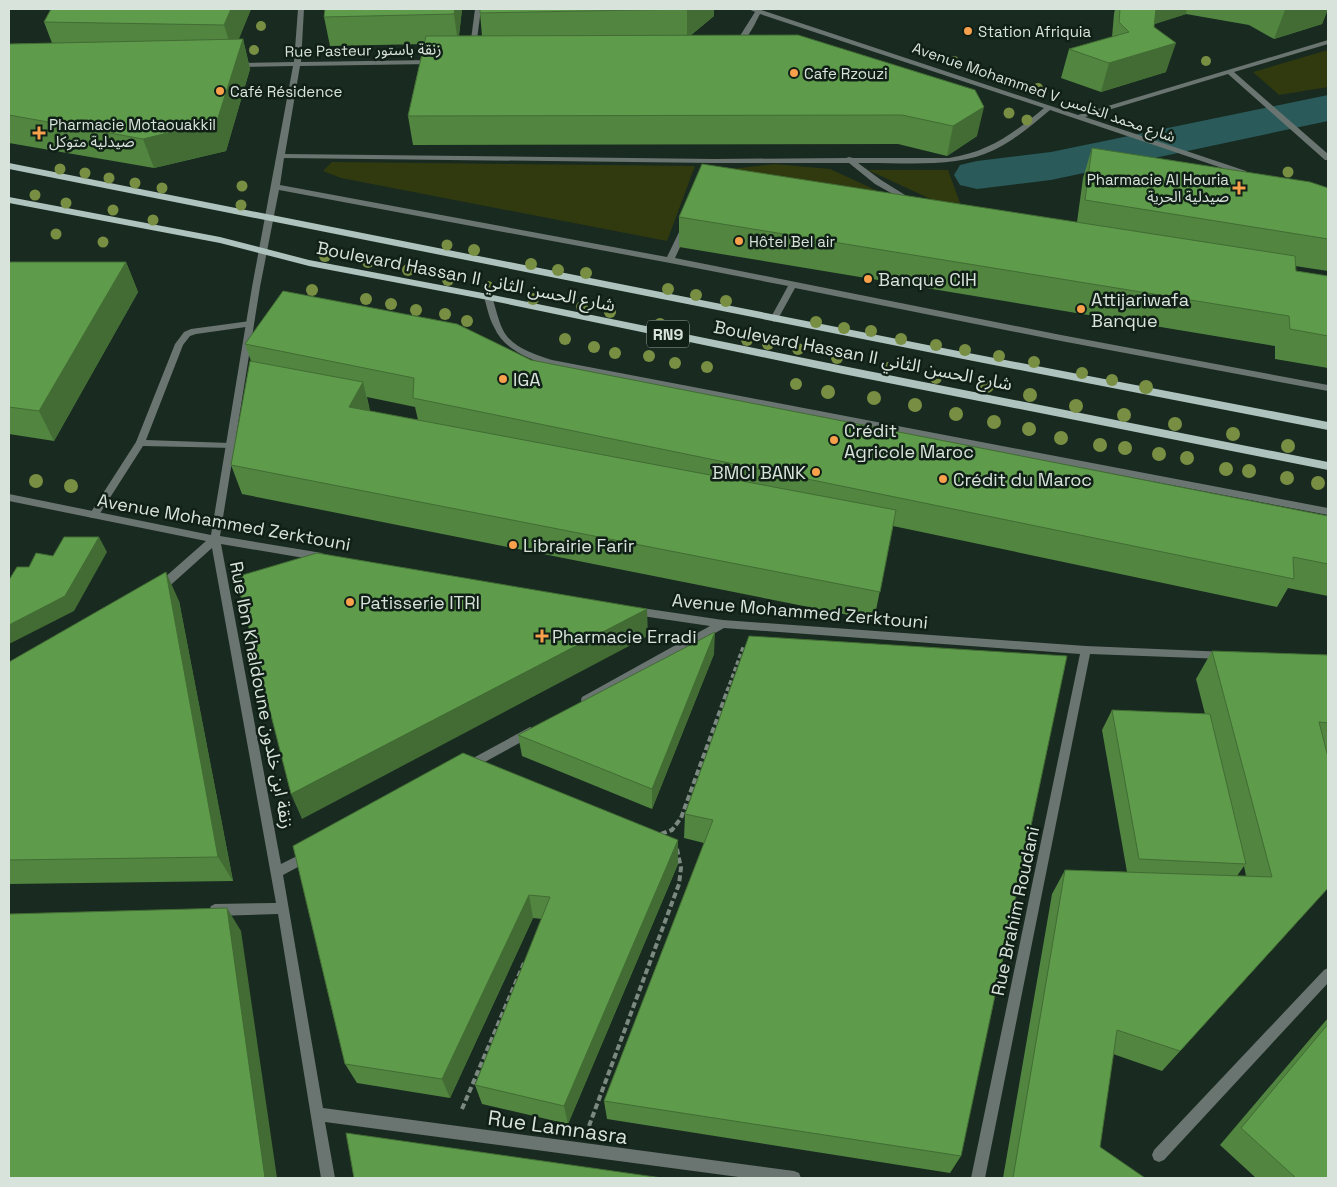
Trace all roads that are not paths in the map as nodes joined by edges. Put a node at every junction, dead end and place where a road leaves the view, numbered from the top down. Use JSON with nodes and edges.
{"nodes":[{"id":1,"x":301,"y":9,"type":"edge"},
{"id":2,"x":478,"y":9,"type":"edge"},
{"id":3,"x":751,"y":9,"type":"edge"},
{"id":4,"x":759,"y":11,"type":"junction"},
{"id":5,"x":1328,"y":42,"type":"edge"},
{"id":6,"x":729,"y":48,"type":"edge"},
{"id":7,"x":473,"y":52,"type":"edge"},
{"id":8,"x":442,"y":62,"type":"edge"},
{"id":9,"x":228,"y":65,"type":"edge"},
{"id":10,"x":297,"y":65,"type":"junction"},
{"id":11,"x":1228,"y":71,"type":"junction"},
{"id":12,"x":1049,"y":107,"type":"junction"},
{"id":13,"x":1078,"y":117,"type":"junction"},
{"id":14,"x":281,"y":156,"type":"junction"},
{"id":15,"x":1328,"y":158,"type":"edge"},
{"id":16,"x":848,"y":160,"type":"junction"},
{"id":17,"x":714,"y":161,"type":"junction"},
{"id":18,"x":9,"y":166,"type":"edge"},
{"id":19,"x":710,"y":170,"type":"edge"},
{"id":20,"x":1253,"y":177,"type":"edge"},
{"id":21,"x":276,"y":187,"type":"junction"},
{"id":22,"x":9,"y":200,"type":"edge"},
{"id":23,"x":915,"y":205,"type":"edge"},
{"id":24,"x":270,"y":218,"type":"junction"},
{"id":25,"x":686,"y":224,"type":"edge"},
{"id":26,"x":263,"y":252,"type":"junction"},
{"id":27,"x":670,"y":260,"type":"junction"},
{"id":28,"x":793,"y":284,"type":"junction"},
{"id":29,"x":488,"y":297,"type":"junction"},
{"id":30,"x":774,"y":319,"type":"junction"},
{"id":31,"x":250,"y":324,"type":"junction"},
{"id":32,"x":1328,"y":388,"type":"edge"},
{"id":33,"x":1328,"y":426,"type":"edge"},
{"id":34,"x":140,"y":443,"type":"junction"},
{"id":35,"x":230,"y":446,"type":"junction"},
{"id":36,"x":1328,"y":466,"type":"edge"},
{"id":37,"x":9,"y":498,"type":"edge"},
{"id":38,"x":1328,"y":512,"type":"edge"},
{"id":39,"x":94,"y":515,"type":"junction"},
{"id":40,"x":215,"y":539,"type":"junction"},
{"id":41,"x":332,"y":558,"type":"edge"},
{"id":42,"x":150,"y":597,"type":"edge"},
{"id":43,"x":622,"y":608,"type":"edge"},
{"id":44,"x":723,"y":624,"type":"junction"},
{"id":45,"x":1086,"y":650,"type":"junction"},
{"id":46,"x":1231,"y":655,"type":"edge"},
{"id":47,"x":575,"y":706,"type":"edge"},
{"id":48,"x":540,"y":726,"type":"edge"},
{"id":49,"x":462,"y":769,"type":"edge"},
{"id":50,"x":319,"y":849,"type":"edge"},
{"id":51,"x":278,"y":872,"type":"junction"},
{"id":52,"x":283,"y":908,"type":"junction"},
{"id":53,"x":205,"y":911,"type":"edge"},
{"id":54,"x":1328,"y":974,"type":"edge"},
{"id":55,"x":317,"y":1114,"type":"junction"},
{"id":56,"x":1159,"y":1154,"type":"dead end"},
{"id":57,"x":328,"y":1178,"type":"edge"},
{"id":58,"x":794,"y":1178,"type":"edge"},
{"id":59,"x":978,"y":1178,"type":"edge"}],
"edges":[{"from":1,"to":10,"type":"street","name":"Rue Ibn Khaldoune زنقة ابن خلدون"},
{"from":2,"to":7,"type":"street"},
{"from":3,"to":4,"type":"street","name":"Avenue Mohammed V شارع محمد الخامس"},
{"from":4,"to":6,"type":"street"},
{"from":4,"to":12,"type":"street","name":"Avenue Mohammed V شارع محمد الخامس"},
{"from":5,"to":11,"type":"street"},
{"from":8,"to":10,"type":"street","name":"Rue Pasteur زنقة باستور"},
{"from":9,"to":10,"type":"street","name":"Rue Pasteur زنقة باستور"},
{"from":10,"to":14,"type":"street","name":"Rue Ibn Khaldoune زنقة ابن خلدون"},
{"from":11,"to":13,"type":"street"},
{"from":11,"to":15,"type":"street"},
{"from":12,"to":13,"type":"street","name":"Avenue Mohammed V شارع محمد الخامس"},
{"from":12,"to":16,"type":"street"},
{"from":13,"to":20,"type":"street","name":"Avenue Mohammed V شارع محمد الخامس"},
{"from":14,"to":17,"type":"street"},
{"from":14,"to":21,"type":"street","name":"Rue Ibn Khaldoune زنقة ابن خلدون"},
{"from":16,"to":17,"type":"street"},
{"from":16,"to":23,"type":"street"},
{"from":17,"to":19,"type":"street"},
{"from":18,"to":24,"type":"main road","name":"Boulevard Hassan II شارع الحسن الثاني","number":"RN9"},
{"from":21,"to":24,"type":"street","name":"Rue Ibn Khaldoune زنقة ابن خلدون"},
{"from":21,"to":27,"type":"street"},
{"from":22,"to":26,"type":"main road","name":"Boulevard Hassan II شارع الحسن الثاني","number":"RN9"},
{"from":24,"to":26,"type":"street","name":"Rue Ibn Khaldoune زنقة ابن خلدون"},
{"from":24,"to":30,"type":"main road","name":"Boulevard Hassan II شارع الحسن الثاني","number":"RN9"},
{"from":25,"to":27,"type":"street"},
{"from":26,"to":29,"type":"main road","name":"Boulevard Hassan II شارع الحسن الثاني","number":"RN9"},
{"from":26,"to":31,"type":"street","name":"Rue Ibn Khaldoune زنقة ابن خلدون"},
{"from":27,"to":28,"type":"street"},
{"from":28,"to":30,"type":"street"},
{"from":28,"to":32,"type":"street"},
{"from":29,"to":36,"type":"main road","name":"Boulevard Hassan II شارع الحسن الثاني","number":"RN9"},
{"from":29,"to":38,"type":"street"},
{"from":30,"to":33,"type":"main road","name":"Boulevard Hassan II شارع الحسن الثاني","number":"RN9"},
{"from":31,"to":34,"type":"street"},
{"from":31,"to":35,"type":"street","name":"Rue Ibn Khaldoune زنقة ابن خلدون"},
{"from":34,"to":35,"type":"street"},
{"from":34,"to":39,"type":"street"},
{"from":35,"to":40,"type":"street","name":"Rue Ibn Khaldoune زنقة ابن خلدون"},
{"from":37,"to":39,"type":"street","name":"Avenue Mohammed Zerktouni"},
{"from":39,"to":40,"type":"street","name":"Avenue Mohammed Zerktouni"},
{"from":40,"to":41,"type":"street","name":"Avenue Mohammed Zerktouni"},
{"from":40,"to":42,"type":"street"},
{"from":40,"to":51,"type":"street","name":"Rue Ibn Khaldoune زنقة ابن خلدون"},
{"from":43,"to":44,"type":"street","name":"Avenue Mohammed Zerktouni"},
{"from":44,"to":45,"type":"street","name":"Avenue Mohammed Zerktouni"},
{"from":44,"to":47,"type":"street"},
{"from":45,"to":46,"type":"street","name":"Avenue Mohammed Zerktouni"},
{"from":45,"to":59,"type":"street","name":"Rue Brahim Roudani"},
{"from":48,"to":49,"type":"street"},
{"from":50,"to":51,"type":"street"},
{"from":51,"to":52,"type":"street","name":"Rue Ibn Khaldoune زنقة ابن خلدون"},
{"from":52,"to":53,"type":"street"},
{"from":52,"to":55,"type":"street","name":"Rue Ibn Khaldoune زنقة ابن خلدون"},
{"from":54,"to":56,"type":"street"},
{"from":55,"to":57,"type":"street","name":"Rue Ibn Khaldoune زنقة ابن خلدون"},
{"from":55,"to":58,"type":"street","name":"Rue Lamnasra"}]}
